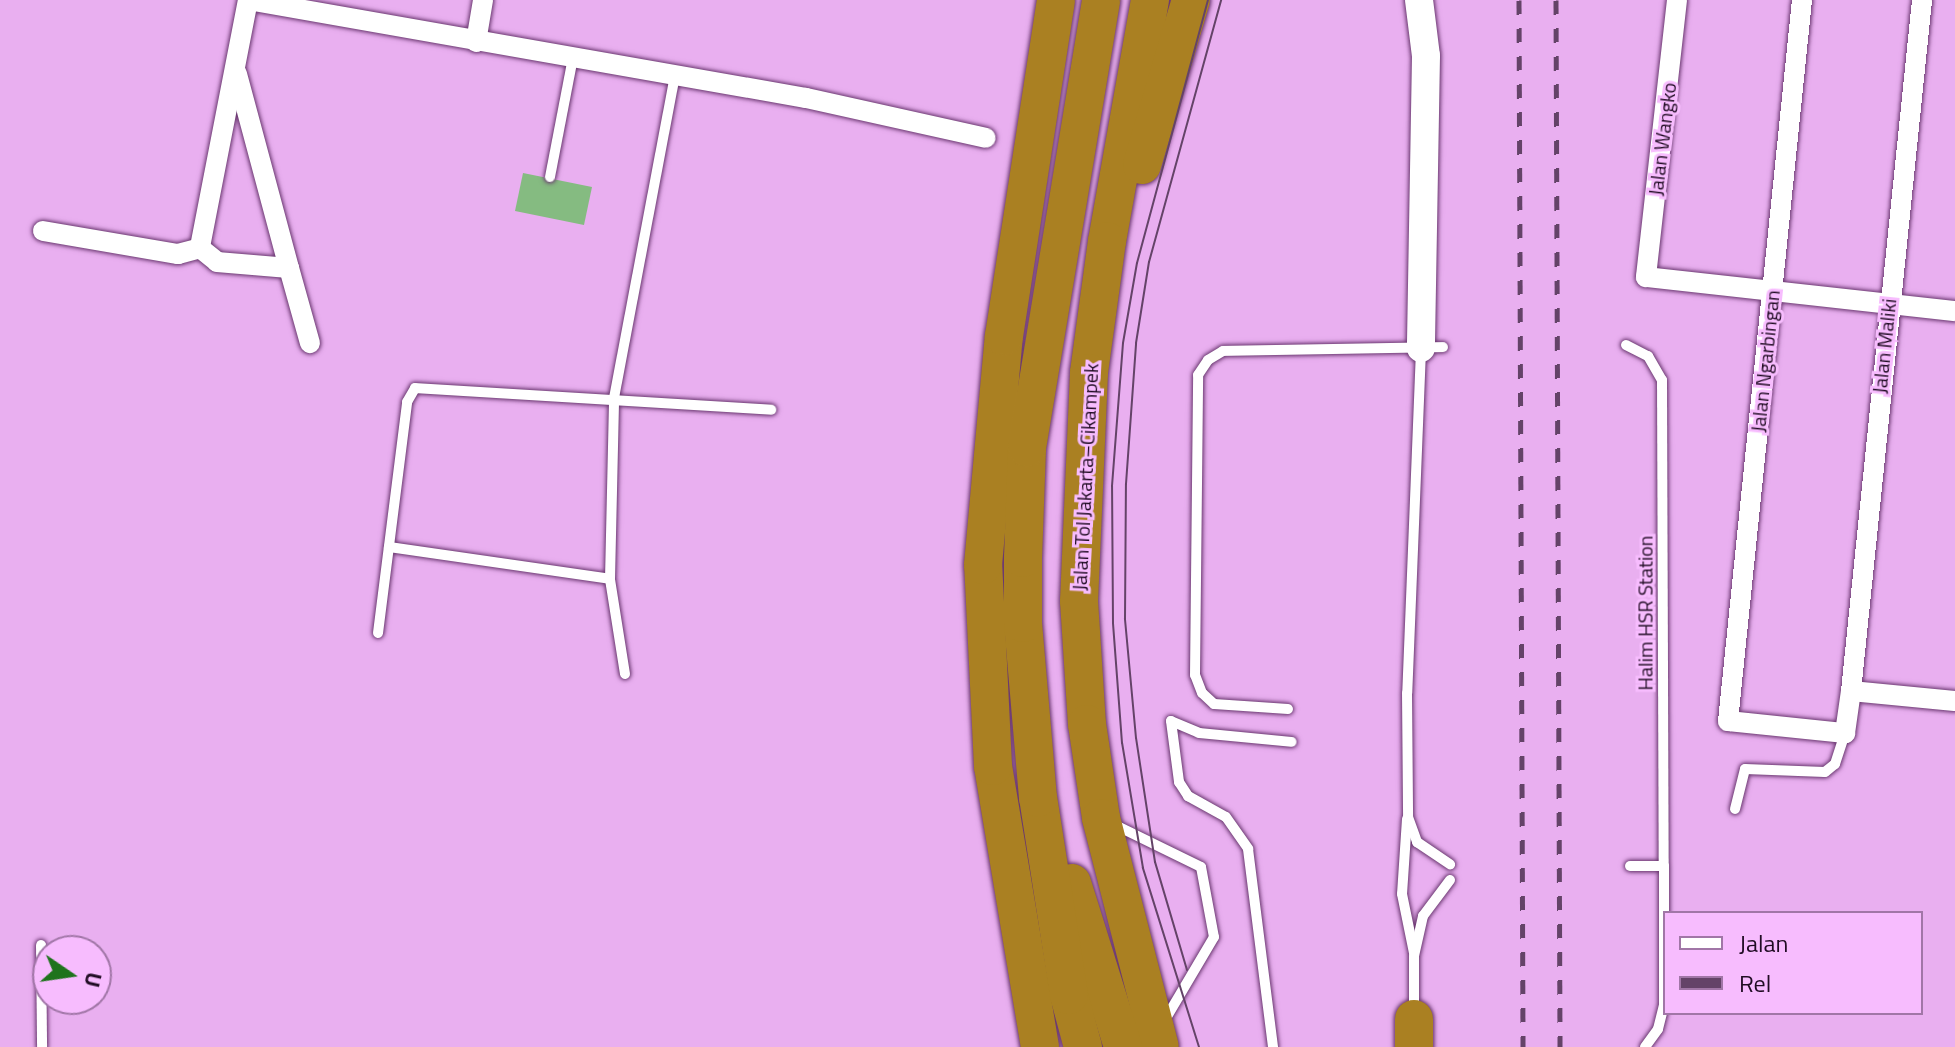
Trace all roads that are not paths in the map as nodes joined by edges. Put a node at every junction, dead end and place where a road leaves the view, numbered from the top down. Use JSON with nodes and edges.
{"nodes":[{"id":1,"x":248,"y":0,"type":"edge"},
{"id":2,"x":483,"y":0,"type":"edge"},
{"id":3,"x":1056,"y":0,"type":"edge"},
{"id":4,"x":1101,"y":0,"type":"edge"},
{"id":5,"x":1150,"y":0,"type":"edge"},
{"id":6,"x":1191,"y":0,"type":"edge"},
{"id":7,"x":1406,"y":0,"type":"edge"},
{"id":8,"x":1419,"y":0,"type":"edge"},
{"id":9,"x":1677,"y":0,"type":"edge"},
{"id":10,"x":1802,"y":0,"type":"edge"},
{"id":11,"x":1922,"y":0,"type":"edge"},
{"id":12,"x":476,"y":42,"type":"junction"},
{"id":13,"x":1431,"y":56,"type":"junction"},
{"id":14,"x":573,"y":58,"type":"junction"},
{"id":15,"x":236,"y":71,"type":"junction"},
{"id":16,"x":675,"y":75,"type":"junction"},
{"id":17,"x":986,"y":138,"type":"dead end"},
{"id":18,"x":550,"y":177,"type":"dead end"},
{"id":19,"x":43,"y":231,"type":"dead end"},
{"id":20,"x":200,"y":248,"type":"junction"},
{"id":21,"x":289,"y":268,"type":"junction"},
{"id":22,"x":1772,"y":292,"type":"junction"},
{"id":23,"x":1888,"y":303,"type":"junction"},
{"id":24,"x":1955,"y":311,"type":"edge"},
{"id":25,"x":310,"y":343,"type":"dead end"},
{"id":26,"x":1626,"y":345,"type":"dead end"},
{"id":27,"x":1432,"y":347,"type":"junction"},
{"id":28,"x":1089,"y":373,"type":"junction"},
{"id":29,"x":614,"y":398,"type":"junction"},
{"id":30,"x":771,"y":410,"type":"dead end"},
{"id":31,"x":389,"y":547,"type":"junction"},
{"id":32,"x":610,"y":579,"type":"junction"},
{"id":33,"x":378,"y":633,"type":"dead end"},
{"id":34,"x":625,"y":674,"type":"dead end"},
{"id":35,"x":1851,"y":691,"type":"junction"},
{"id":36,"x":1955,"y":701,"type":"edge"},
{"id":37,"x":1288,"y":709,"type":"dead end"},
{"id":38,"x":1845,"y":733,"type":"junction"},
{"id":39,"x":1292,"y":742,"type":"dead end"},
{"id":40,"x":1036,"y":765,"type":"junction"},
{"id":41,"x":1735,"y":809,"type":"dead end"},
{"id":42,"x":1408,"y":817,"type":"junction"},
{"id":43,"x":1101,"y":818,"type":"junction"},
{"id":44,"x":1450,"y":864,"type":"dead end"},
{"id":45,"x":1630,"y":866,"type":"dead end"},
{"id":46,"x":1664,"y":866,"type":"junction"},
{"id":47,"x":1450,"y":880,"type":"dead end"},
{"id":48,"x":1664,"y":911,"type":"edge"},
{"id":49,"x":1414,"y":956,"type":"junction"},
{"id":50,"x":1663,"y":1009,"type":"edge"},
{"id":51,"x":42,"y":1015,"type":"edge"},
{"id":52,"x":1418,"y":1035,"type":"edge"},
{"id":53,"x":1146,"y":1043,"type":"edge"},
{"id":54,"x":42,"y":1047,"type":"edge"},
{"id":55,"x":1040,"y":1047,"type":"edge"},
{"id":56,"x":1083,"y":1047,"type":"edge"},
{"id":57,"x":1273,"y":1047,"type":"edge"},
{"id":58,"x":1645,"y":1047,"type":"edge"}],
"edges":[{"from":1,"to":12,"type":"street"},
{"from":1,"to":15,"type":"street"},
{"from":2,"to":12,"type":"street"},
{"from":3,"to":55,"type":"highway"},
{"from":4,"to":40,"type":"highway"},
{"from":5,"to":28,"type":"highway","name":"Jalan Tol Jakarta–Cikampek"},
{"from":6,"to":28,"type":"highway"},
{"from":7,"to":13,"type":"street"},
{"from":8,"to":13,"type":"street"},
{"from":9,"to":22,"type":"street","name":"Jalan Wangko"},
{"from":10,"to":22,"type":"street","name":"Jalan Ngarbingan"},
{"from":11,"to":23,"type":"street","name":"Jalan Maliki"},
{"from":12,"to":14,"type":"street"},
{"from":13,"to":27,"type":"street"},
{"from":14,"to":16,"type":"street"},
{"from":14,"to":18,"type":"lane"},
{"from":15,"to":20,"type":"street"},
{"from":15,"to":21,"type":"street"},
{"from":16,"to":17,"type":"street"},
{"from":16,"to":29,"type":"lane"},
{"from":19,"to":20,"type":"street"},
{"from":20,"to":21,"type":"street"},
{"from":21,"to":25,"type":"street"},
{"from":22,"to":23,"type":"street"},
{"from":22,"to":38,"type":"street","name":"Jalan Ngarbingan"},
{"from":23,"to":24,"type":"street"},
{"from":23,"to":35,"type":"street","name":"Jalan Maliki"},
{"from":26,"to":46,"type":"lane","name":"Halim HSR Station"},
{"from":27,"to":37,"type":"lane"},
{"from":27,"to":42,"type":"lane"},
{"from":28,"to":43,"type":"highway","name":"Jalan Tol Jakarta–Cikampek"},
{"from":29,"to":30,"type":"lane"},
{"from":29,"to":31,"type":"lane"},
{"from":29,"to":32,"type":"lane"},
{"from":31,"to":32,"type":"lane"},
{"from":31,"to":33,"type":"lane"},
{"from":32,"to":34,"type":"lane"},
{"from":35,"to":36,"type":"street"},
{"from":35,"to":38,"type":"street","name":"Jalan Maliki"},
{"from":38,"to":41,"type":"lane"},
{"from":39,"to":57,"type":"lane"},
{"from":40,"to":53,"type":"highway"},
{"from":40,"to":56,"type":"highway"},
{"from":42,"to":44,"type":"lane"},
{"from":42,"to":49,"type":"lane"},
{"from":43,"to":53,"type":"highway","name":"Jalan Tol Jakarta–Cikampek"},
{"from":43,"to":53,"type":"lane"},
{"from":45,"to":46,"type":"lane"},
{"from":46,"to":48,"type":"lane","name":"Halim HSR Station"},
{"from":47,"to":49,"type":"lane"},
{"from":49,"to":52,"type":"lane"},
{"from":50,"to":58,"type":"lane","name":"Halim HSR Station"},
{"from":51,"to":54,"type":"lane"}]}
